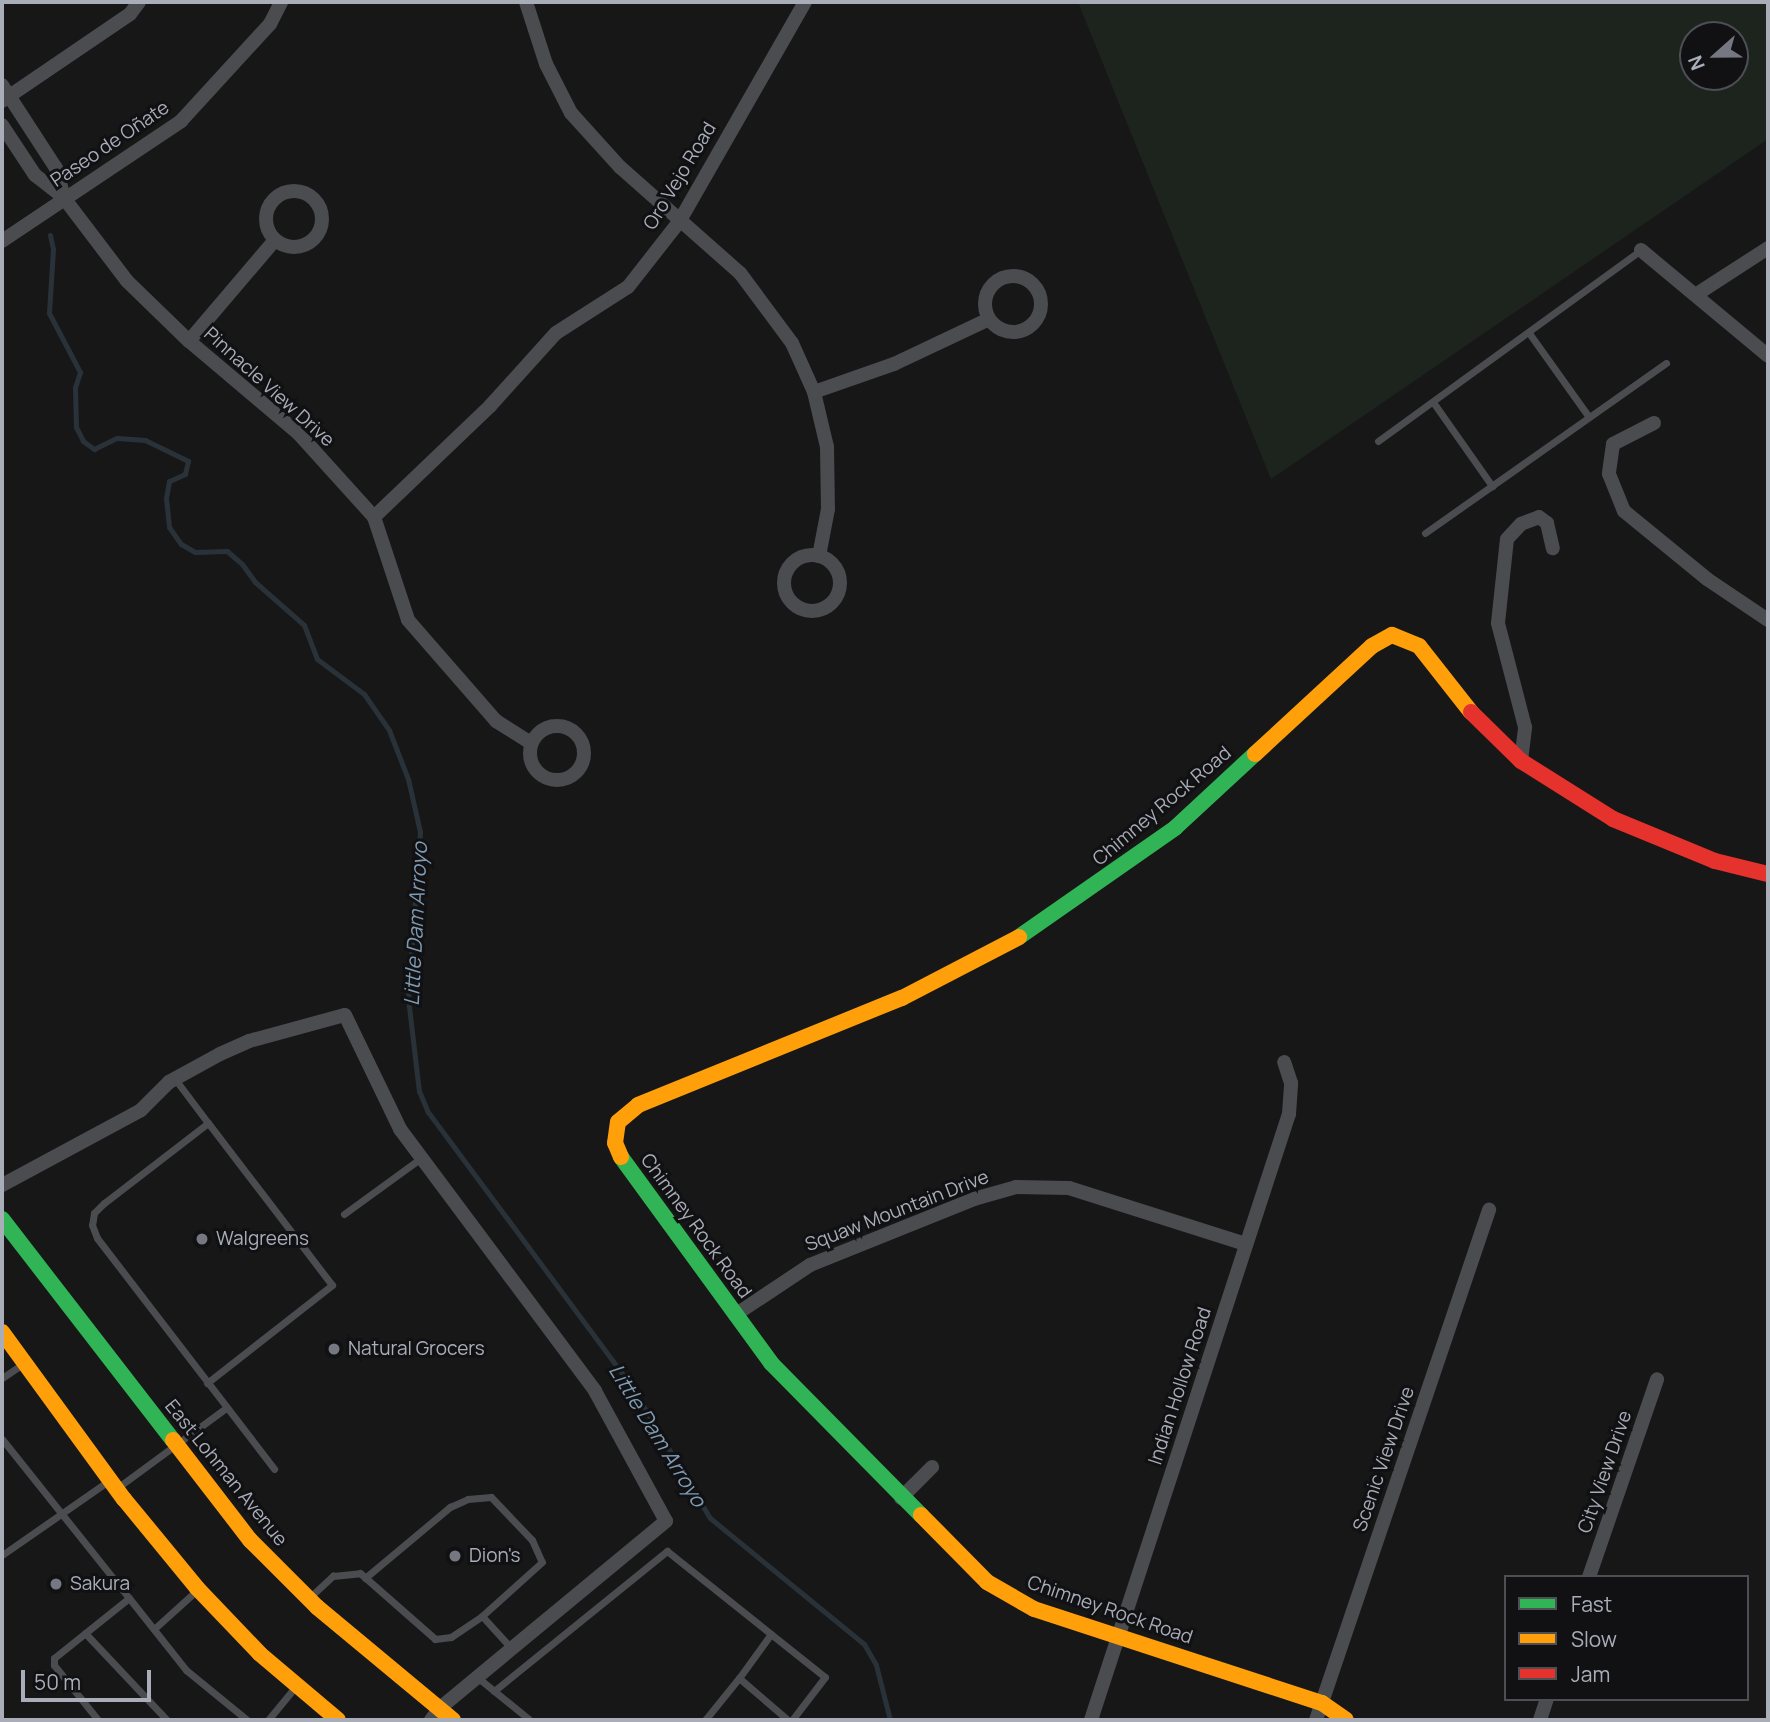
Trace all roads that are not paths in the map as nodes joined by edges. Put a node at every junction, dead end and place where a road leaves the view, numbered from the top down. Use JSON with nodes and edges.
{"nodes":[{"id":1,"x":139,"y":2,"type":"edge"},
{"id":2,"x":282,"y":2,"type":"edge"},
{"id":3,"x":526,"y":2,"type":"edge"},
{"id":4,"x":805,"y":2,"type":"edge"},
{"id":5,"x":4,"y":94,"type":"edge"},
{"id":6,"x":2,"y":125,"type":"edge"},
{"id":7,"x":64,"y":198,"type":"junction"},
{"id":8,"x":680,"y":222,"type":"junction"},
{"id":9,"x":275,"y":240,"type":"junction"},
{"id":10,"x":2,"y":241,"type":"edge"},
{"id":11,"x":1768,"y":248,"type":"edge"},
{"id":12,"x":1641,"y":250,"type":"joint"},
{"id":13,"x":1697,"y":294,"type":"junction"},
{"id":14,"x":989,"y":319,"type":"junction"},
{"id":15,"x":1529,"y":333,"type":"junction"},
{"id":16,"x":189,"y":341,"type":"junction"},
{"id":17,"x":1768,"y":356,"type":"edge"},
{"id":18,"x":1666,"y":363,"type":"dead end"},
{"id":19,"x":814,"y":392,"type":"junction"},
{"id":20,"x":1433,"y":402,"type":"junction"},
{"id":21,"x":1589,"y":417,"type":"junction"},
{"id":22,"x":1654,"y":423,"type":"dead end"},
{"id":23,"x":1378,"y":441,"type":"dead end"},
{"id":24,"x":1492,"y":486,"type":"junction"},
{"id":25,"x":374,"y":517,"type":"junction"},
{"id":26,"x":1425,"y":533,"type":"dead end"},
{"id":27,"x":1553,"y":548,"type":"dead end"},
{"id":28,"x":819,"y":556,"type":"dead end"},
{"id":29,"x":1768,"y":620,"type":"edge"},
{"id":30,"x":531,"y":743,"type":"dead end"},
{"id":31,"x":1521,"y":761,"type":"junction"},
{"id":32,"x":1768,"y":874,"type":"edge"},
{"id":33,"x":1284,"y":1062,"type":"dead end"},
{"id":34,"x":174,"y":1079,"type":"junction"},
{"id":35,"x":208,"y":1123,"type":"junction"},
{"id":36,"x":421,"y":1158,"type":"junction"},
{"id":37,"x":2,"y":1185,"type":"edge"},
{"id":38,"x":1489,"y":1210,"type":"dead end"},
{"id":39,"x":344,"y":1214,"type":"dead end"},
{"id":40,"x":2,"y":1219,"type":"edge"},
{"id":41,"x":1246,"y":1244,"type":"junction"},
{"id":42,"x":735,"y":1315,"type":"junction"},
{"id":43,"x":2,"y":1332,"type":"edge"},
{"id":44,"x":24,"y":1362,"type":"junction"},
{"id":45,"x":2,"y":1378,"type":"edge"},
{"id":46,"x":1657,"y":1379,"type":"dead end"},
{"id":47,"x":207,"y":1382,"type":"junction"},
{"id":48,"x":226,"y":1408,"type":"junction"},
{"id":49,"x":2,"y":1439,"type":"edge"},
{"id":50,"x":176,"y":1446,"type":"junction"},
{"id":51,"x":932,"y":1467,"type":"dead end"},
{"id":52,"x":274,"y":1469,"type":"dead end"},
{"id":53,"x":114,"y":1484,"type":"junction"},
{"id":54,"x":901,"y":1498,"type":"junction"},
{"id":55,"x":62,"y":1515,"type":"junction"},
{"id":56,"x":2,"y":1555,"type":"edge"},
{"id":57,"x":1590,"y":1575,"type":"edge"},
{"id":58,"x":365,"y":1577,"type":"junction"},
{"id":59,"x":198,"y":1590,"type":"junction"},
{"id":60,"x":129,"y":1598,"type":"junction"},
{"id":61,"x":308,"y":1599,"type":"junction"},
{"id":62,"x":482,"y":1616,"type":"junction"},
{"id":63,"x":154,"y":1629,"type":"junction"},
{"id":64,"x":85,"y":1633,"type":"junction"},
{"id":65,"x":771,"y":1634,"type":"junction"},
{"id":66,"x":1118,"y":1637,"type":"junction"},
{"id":67,"x":512,"y":1648,"type":"junction"},
{"id":68,"x":477,"y":1678,"type":"junction"},
{"id":69,"x":739,"y":1678,"type":"junction"},
{"id":70,"x":296,"y":1685,"type":"junction"},
{"id":71,"x":494,"y":1691,"type":"junction"},
{"id":72,"x":1546,"y":1701,"type":"edge"},
{"id":73,"x":1322,"y":1703,"type":"junction"},
{"id":74,"x":435,"y":1714,"type":"edge"},
{"id":75,"x":98,"y":1720,"type":"edge"},
{"id":76,"x":167,"y":1720,"type":"edge"},
{"id":77,"x":247,"y":1720,"type":"edge"},
{"id":78,"x":268,"y":1720,"type":"edge"},
{"id":79,"x":338,"y":1720,"type":"edge"},
{"id":80,"x":453,"y":1720,"type":"edge"},
{"id":81,"x":530,"y":1720,"type":"edge"},
{"id":82,"x":705,"y":1720,"type":"edge"},
{"id":83,"x":790,"y":1720,"type":"edge"},
{"id":84,"x":1091,"y":1720,"type":"edge"},
{"id":85,"x":1316,"y":1720,"type":"edge"},
{"id":86,"x":1346,"y":1720,"type":"edge"},
{"id":87,"x":1540,"y":1720,"type":"edge"}],
"edges":[{"from":1,"to":5,"type":"street"},
{"from":2,"to":7,"type":"street","name":"Paseo de Oñate"},
{"from":3,"to":8,"type":"street"},
{"from":4,"to":8,"type":"street","name":"Oro Vejo Road"},
{"from":5,"to":7,"type":"street","name":"Pinnacle View Drive"},
{"from":6,"to":7,"type":"street","name":"Pinnacle View Drive"},
{"from":7,"to":10,"type":"street","name":"Paseo de Oñate"},
{"from":7,"to":16,"type":"street","name":"Pinnacle View Drive"},
{"from":8,"to":19,"type":"street"},
{"from":8,"to":25,"type":"street","name":"Oro Vejo Road"},
{"from":9,"to":9,"type":"street"},
{"from":9,"to":16,"type":"street"},
{"from":11,"to":13,"type":"street"},
{"from":12,"to":13,"type":"street"},
{"from":12,"to":15,"type":"lane"},
{"from":13,"to":17,"type":"street"},
{"from":14,"to":14,"type":"street"},
{"from":14,"to":19,"type":"street"},
{"from":15,"to":20,"type":"lane"},
{"from":15,"to":21,"type":"lane"},
{"from":16,"to":25,"type":"street","name":"Pinnacle View Drive"},
{"from":18,"to":21,"type":"lane"},
{"from":19,"to":28,"type":"street"},
{"from":20,"to":23,"type":"lane"},
{"from":20,"to":24,"type":"lane"},
{"from":21,"to":24,"type":"lane"},
{"from":22,"to":29,"type":"street"},
{"from":24,"to":26,"type":"lane"},
{"from":25,"to":30,"type":"street","name":"Pinnacle View Drive"},
{"from":27,"to":31,"type":"street"},
{"from":31,"to":32,"type":"street"},
{"from":31,"to":42,"type":"street","name":"Chimney Rock Road"},
{"from":33,"to":41,"type":"street","name":"Indian Hollow Road"},
{"from":34,"to":35,"type":"lane"},
{"from":34,"to":36,"type":"street"},
{"from":34,"to":37,"type":"street"},
{"from":35,"to":47,"type":"lane"},
{"from":35,"to":47,"type":"lane"},
{"from":36,"to":39,"type":"lane"},
{"from":36,"to":67,"type":"street"},
{"from":38,"to":73,"type":"street","name":"Scenic View Drive"},
{"from":40,"to":50,"type":"street","name":"East Lohman Avenue"},
{"from":41,"to":42,"type":"street","name":"Squaw Mountain Drive"},
{"from":41,"to":66,"type":"street","name":"Indian Hollow Road"},
{"from":42,"to":54,"type":"street","name":"Chimney Rock Road"},
{"from":43,"to":44,"type":"street"},
{"from":44,"to":45,"type":"lane"},
{"from":44,"to":53,"type":"street"},
{"from":46,"to":57,"type":"street","name":"City View Drive"},
{"from":47,"to":48,"type":"lane"},
{"from":48,"to":50,"type":"lane"},
{"from":48,"to":52,"type":"lane"},
{"from":49,"to":55,"type":"lane"},
{"from":50,"to":53,"type":"lane"},
{"from":50,"to":61,"type":"street","name":"East Lohman Avenue"},
{"from":51,"to":54,"type":"street"},
{"from":53,"to":55,"type":"lane"},
{"from":53,"to":59,"type":"street"},
{"from":54,"to":66,"type":"street","name":"Chimney Rock Road"},
{"from":55,"to":56,"type":"lane"},
{"from":55,"to":60,"type":"lane"},
{"from":58,"to":61,"type":"lane"},
{"from":58,"to":62,"type":"lane"},
{"from":58,"to":62,"type":"lane"},
{"from":59,"to":63,"type":"lane"},
{"from":59,"to":70,"type":"street"},
{"from":60,"to":63,"type":"lane"},
{"from":60,"to":64,"type":"lane"},
{"from":61,"to":74,"type":"street","name":"East Lohman Avenue"},
{"from":62,"to":67,"type":"lane"},
{"from":63,"to":77,"type":"lane"},
{"from":64,"to":75,"type":"lane"},
{"from":64,"to":76,"type":"lane"},
{"from":65,"to":69,"type":"lane"},
{"from":65,"to":71,"type":"lane"},
{"from":65,"to":83,"type":"lane"},
{"from":66,"to":73,"type":"street","name":"Chimney Rock Road"},
{"from":66,"to":84,"type":"street","name":"Indian Hollow Road"},
{"from":67,"to":68,"type":"street"},
{"from":68,"to":71,"type":"lane"},
{"from":68,"to":74,"type":"street"},
{"from":69,"to":82,"type":"lane"},
{"from":69,"to":83,"type":"lane"},
{"from":70,"to":78,"type":"lane"},
{"from":70,"to":79,"type":"street"},
{"from":71,"to":81,"type":"lane"},
{"from":72,"to":87,"type":"street"},
{"from":73,"to":85,"type":"street","name":"Scenic View Drive"},
{"from":73,"to":86,"type":"street","name":"Chimney Rock Road"},
{"from":74,"to":80,"type":"street","name":"East Lohman Avenue"}]}
